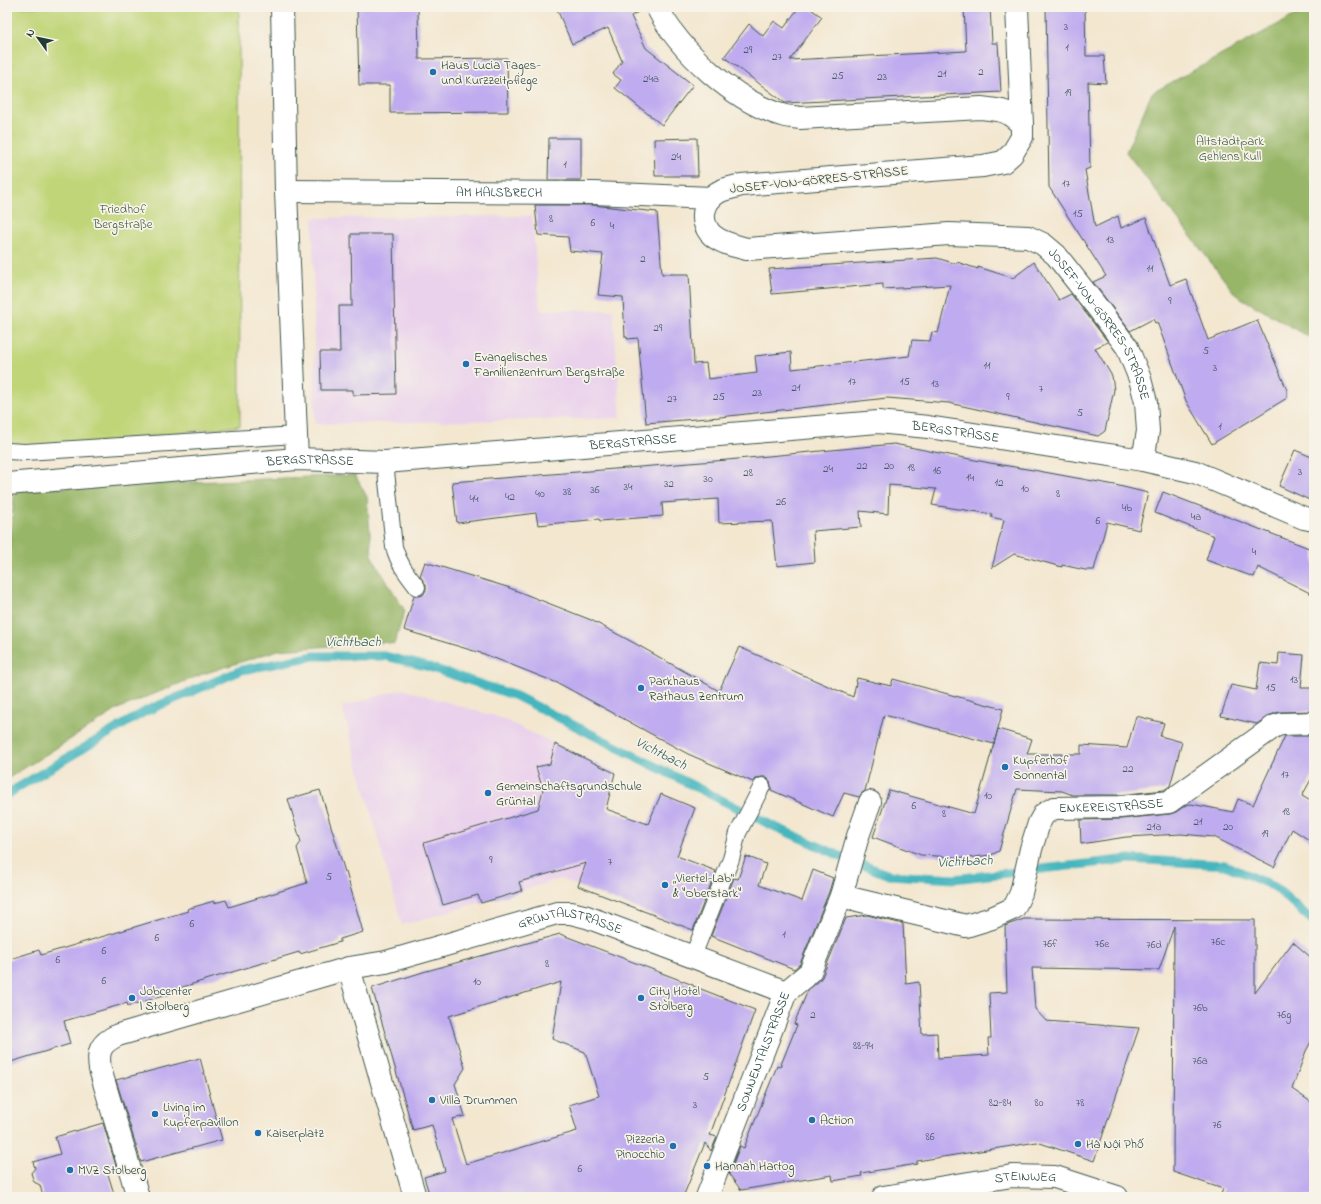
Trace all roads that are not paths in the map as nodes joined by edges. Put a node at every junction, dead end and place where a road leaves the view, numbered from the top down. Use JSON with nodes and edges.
{"nodes":[{"id":1,"x":282,"y":7,"type":"edge"},
{"id":2,"x":657,"y":7,"type":"edge"},
{"id":3,"x":1017,"y":7,"type":"edge"},
{"id":4,"x":1022,"y":125,"type":"junction"},
{"id":5,"x":286,"y":191,"type":"junction"},
{"id":6,"x":711,"y":198,"type":"junction"},
{"id":7,"x":296,"y":435,"type":"junction"},
{"id":8,"x":7,"y":451,"type":"edge"},
{"id":9,"x":297,"y":459,"type":"junction"},
{"id":10,"x":1143,"y":460,"type":"junction"},
{"id":11,"x":385,"y":462,"type":"junction"},
{"id":12,"x":7,"y":484,"type":"edge"},
{"id":13,"x":1311,"y":521,"type":"edge"},
{"id":14,"x":417,"y":587,"type":"dead end"},
{"id":15,"x":1314,"y":724,"type":"edge"},
{"id":16,"x":760,"y":791,"type":"dead end"},
{"id":17,"x":870,"y":802,"type":"dead end"},
{"id":18,"x":843,"y":888,"type":"junction"},
{"id":19,"x":693,"y":956,"type":"junction"},
{"id":20,"x":349,"y":968,"type":"junction"},
{"id":21,"x":786,"y":992,"type":"junction"},
{"id":22,"x":138,"y":1197,"type":"edge"},
{"id":23,"x":415,"y":1197,"type":"edge"},
{"id":24,"x":706,"y":1197,"type":"edge"},
{"id":25,"x":883,"y":1197,"type":"edge"},
{"id":26,"x":1117,"y":1197,"type":"edge"}],
"edges":[{"from":1,"to":5,"type":"street"},
{"from":2,"to":4,"type":"street"},
{"from":3,"to":4,"type":"street","name":"JOSEF-VON-GÖRRES-STRASSE"},
{"from":4,"to":6,"type":"street","name":"JOSEF-VON-GÖRRES-STRASSE"},
{"from":5,"to":6,"type":"street","name":"AM HALSBRECH"},
{"from":5,"to":7,"type":"street"},
{"from":6,"to":10,"type":"street","name":"JOSEF-VON-GÖRRES-STRASSE"},
{"from":7,"to":8,"type":"lane"},
{"from":7,"to":9,"type":"street"},
{"from":9,"to":11,"type":"street","name":"BERGSTRASSE"},
{"from":9,"to":12,"type":"street","name":"BERGSTRASSE"},
{"from":10,"to":11,"type":"street","name":"BERGSTRASSE"},
{"from":10,"to":13,"type":"street","name":"BERGSTRASSE"},
{"from":11,"to":14,"type":"lane"},
{"from":15,"to":18,"type":"street","name":"ENKEREISTRASSE"},
{"from":16,"to":19,"type":"lane"},
{"from":17,"to":18,"type":"street","name":"SONNENTALSTRASSE"},
{"from":18,"to":21,"type":"street","name":"SONNENTALSTRASSE"},
{"from":19,"to":20,"type":"street","name":"GRÜNTALSTRASSE"},
{"from":19,"to":21,"type":"street","name":"GRÜNTALSTRASSE"},
{"from":20,"to":22,"type":"street"},
{"from":20,"to":23,"type":"street"},
{"from":21,"to":24,"type":"street","name":"SONNENTALSTRASSE"},
{"from":25,"to":26,"type":"street","name":"STEINWEG"}]}
